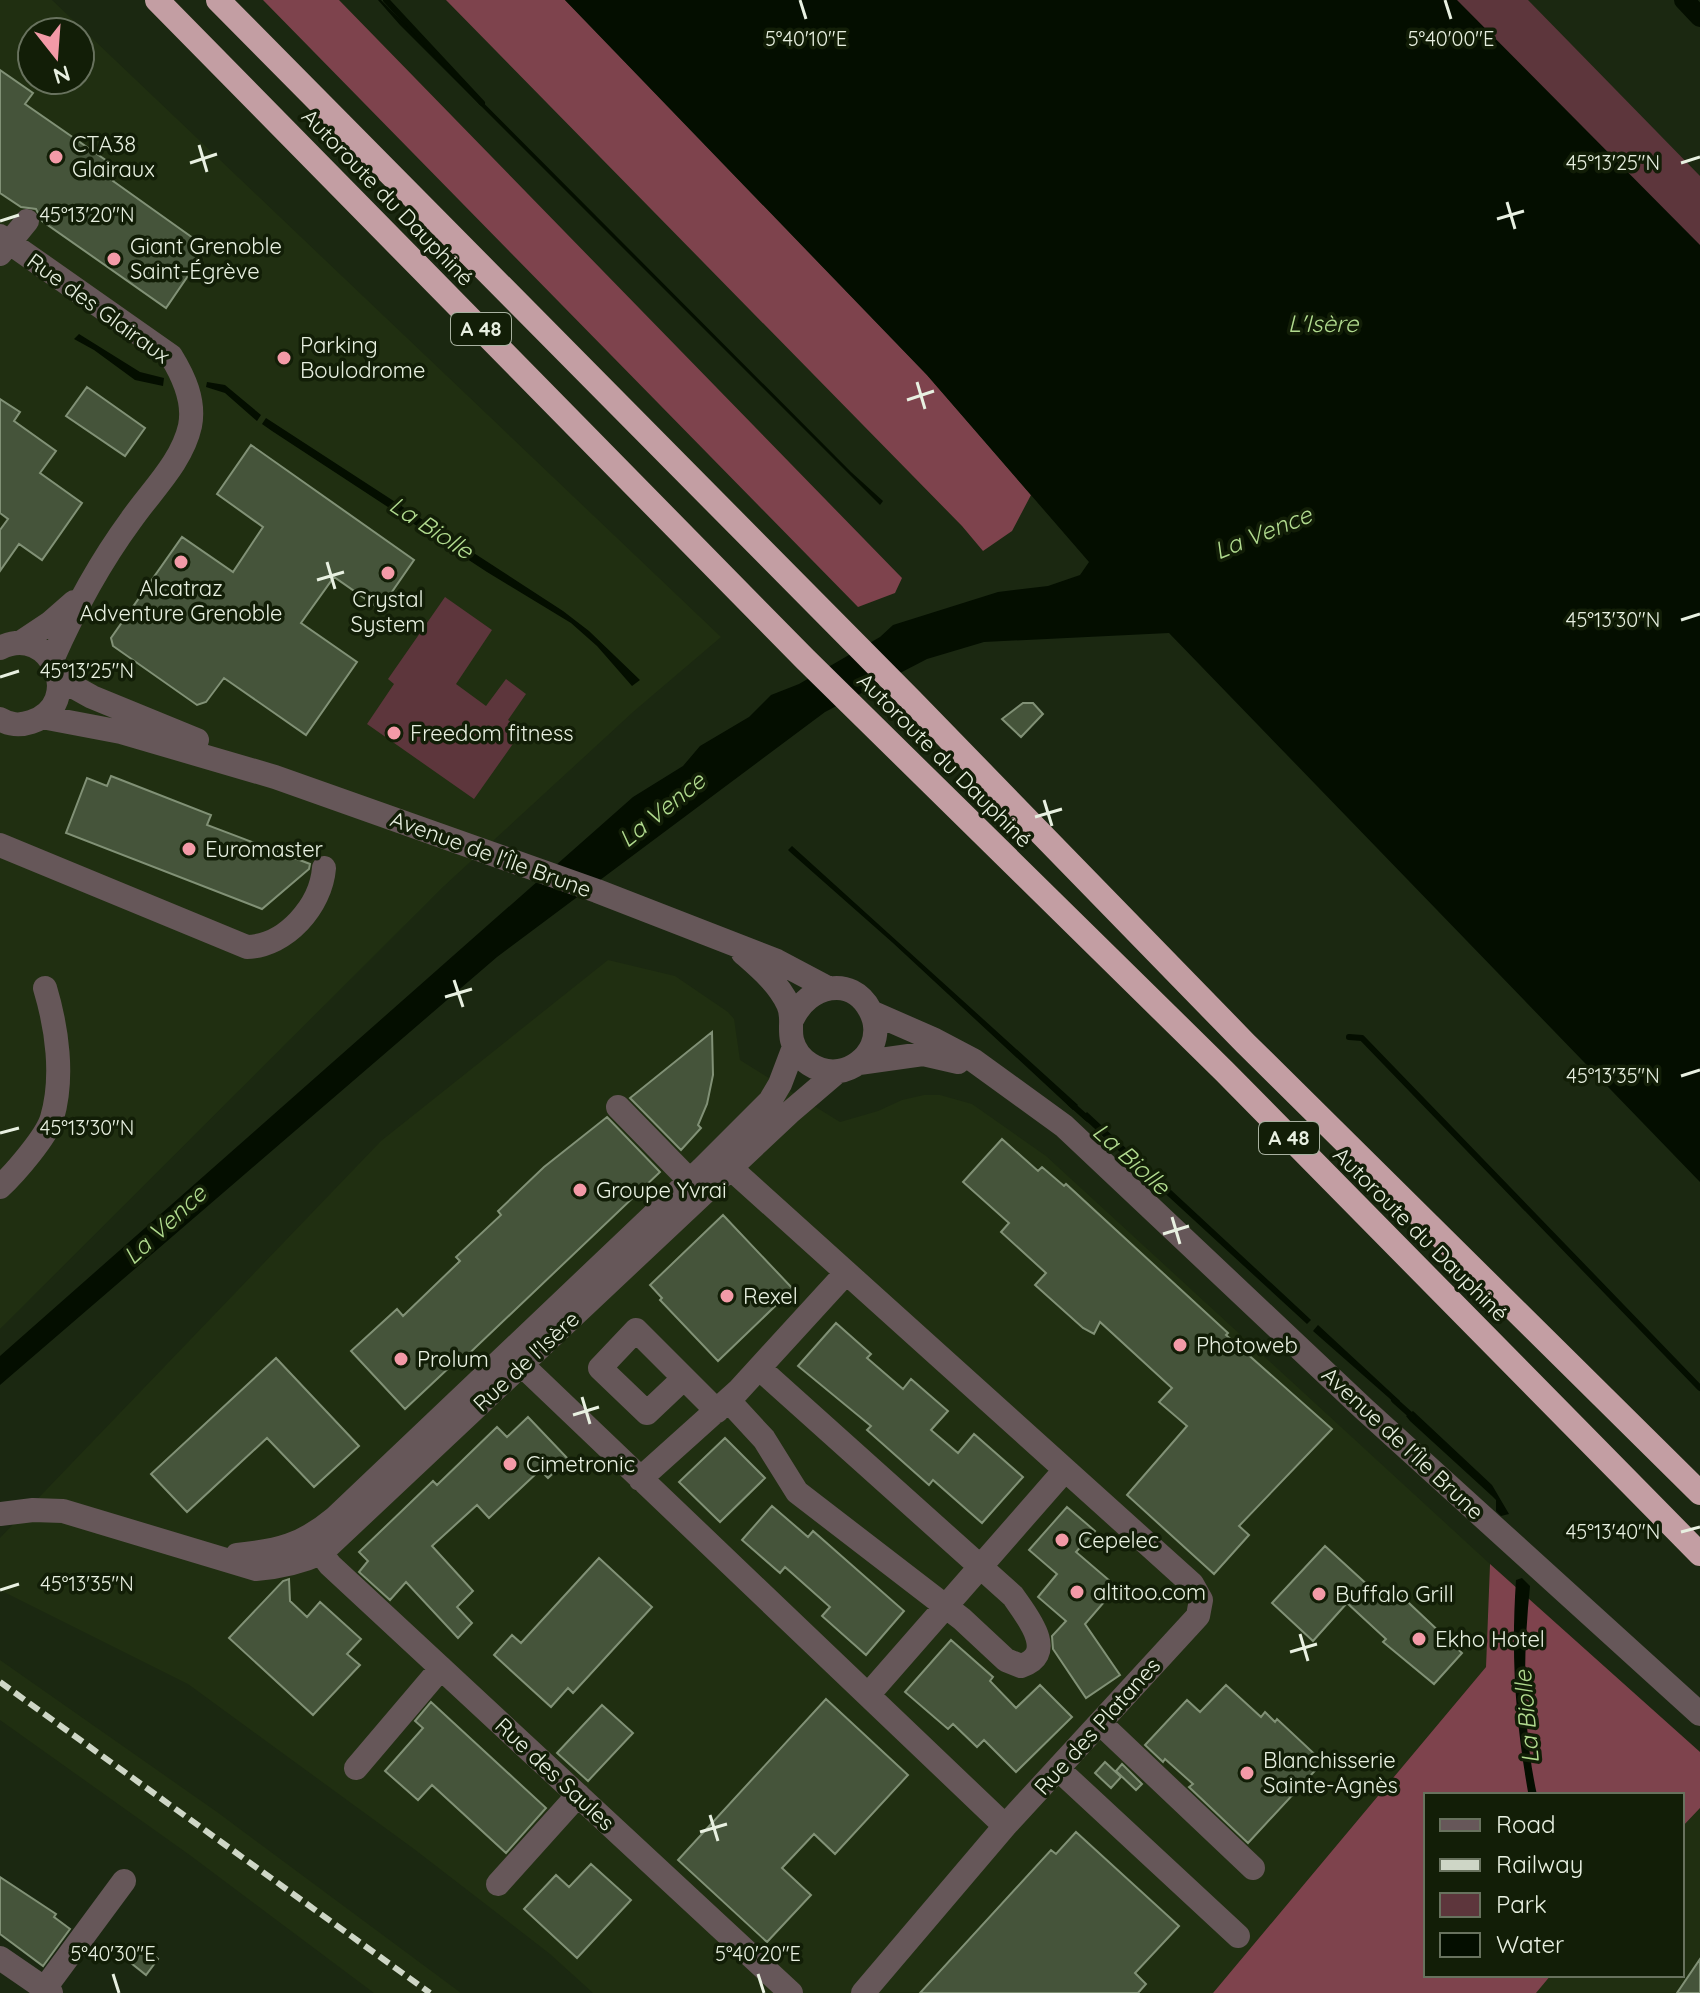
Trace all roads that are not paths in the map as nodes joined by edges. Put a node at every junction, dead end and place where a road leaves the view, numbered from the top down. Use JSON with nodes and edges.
{"nodes":[{"id":1,"x":157,"y":0,"type":"edge"},
{"id":2,"x":218,"y":0,"type":"edge"},
{"id":3,"x":27,"y":221,"type":"dead end"},
{"id":4,"x":3,"y":244,"type":"edge"},
{"id":5,"x":81,"y":595,"type":"junction"},
{"id":6,"x":10,"y":646,"type":"edge"},
{"id":7,"x":55,"y":669,"type":"junction"},
{"id":8,"x":42,"y":717,"type":"junction"},
{"id":9,"x":1,"y":721,"type":"edge"},
{"id":10,"x":244,"y":767,"type":"junction"},
{"id":11,"x":0,"y":845,"type":"edge"},
{"id":12,"x":324,"y":868,"type":"dead end"},
{"id":13,"x":736,"y":946,"type":"junction"},
{"id":14,"x":45,"y":988,"type":"dead end"},
{"id":15,"x":828,"y":988,"type":"junction"},
{"id":16,"x":871,"y":1012,"type":"junction"},
{"id":17,"x":793,"y":1018,"type":"junction"},
{"id":18,"x":794,"y":1047,"type":"junction"},
{"id":19,"x":848,"y":1067,"type":"junction"},
{"id":20,"x":998,"y":1078,"type":"junction"},
{"id":21,"x":618,"y":1107,"type":"dead end"},
{"id":22,"x":724,"y":1162,"type":"junction"},
{"id":23,"x":0,"y":1187,"type":"edge"},
{"id":24,"x":697,"y":1188,"type":"junction"},
{"id":25,"x":846,"y":1273,"type":"junction"},
{"id":26,"x":522,"y":1365,"type":"junction"},
{"id":27,"x":760,"y":1369,"type":"junction"},
{"id":28,"x":684,"y":1378,"type":"dead end"},
{"id":29,"x":722,"y":1405,"type":"junction"},
{"id":30,"x":1065,"y":1470,"type":"junction"},
{"id":31,"x":640,"y":1479,"type":"junction"},
{"id":32,"x":1700,"y":1493,"type":"edge"},
{"id":33,"x":0,"y":1514,"type":"edge"},
{"id":34,"x":325,"y":1527,"type":"junction"},
{"id":35,"x":321,"y":1553,"type":"junction"},
{"id":36,"x":1700,"y":1554,"type":"edge"},
{"id":37,"x":217,"y":1557,"type":"junction"},
{"id":38,"x":981,"y":1566,"type":"junction"},
{"id":39,"x":945,"y":1607,"type":"junction"},
{"id":40,"x":441,"y":1668,"type":"junction"},
{"id":41,"x":868,"y":1695,"type":"junction"},
{"id":42,"x":1700,"y":1714,"type":"edge"},
{"id":43,"x":1100,"y":1723,"type":"junction"},
{"id":44,"x":356,"y":1768,"type":"dead end"},
{"id":45,"x":1058,"y":1769,"type":"junction"},
{"id":46,"x":578,"y":1795,"type":"junction"},
{"id":47,"x":1005,"y":1826,"type":"junction"},
{"id":48,"x":1253,"y":1868,"type":"dead end"},
{"id":49,"x":124,"y":1881,"type":"dead end"},
{"id":50,"x":498,"y":1884,"type":"dead end"},
{"id":51,"x":1238,"y":1936,"type":"dead end"},
{"id":52,"x":0,"y":1958,"type":"edge"},
{"id":53,"x":48,"y":1990,"type":"edge"},
{"id":54,"x":791,"y":1993,"type":"edge"},
{"id":55,"x":863,"y":1993,"type":"edge"}],
"edges":[{"from":1,"to":36,"type":"highway","name":"Autoroute du Dauphiné","number":"A 48"},
{"from":2,"to":32,"type":"highway","name":"Autoroute du Dauphiné","number":"A 48"},
{"from":3,"to":4,"type":"street"},
{"from":4,"to":5,"type":"street","name":"Rue des Glairaux"},
{"from":5,"to":6,"type":"street","name":"Rue des Glairaux"},
{"from":5,"to":7,"type":"street","name":"Rue des Glairaux"},
{"from":6,"to":7,"type":"street","name":"Avenue de l'Île Brune"},
{"from":7,"to":8,"type":"street","name":"Rue des Glairaux"},
{"from":7,"to":10,"type":"street","name":"Avenue de l'Île Brune"},
{"from":8,"to":9,"type":"street","name":"Avenue de l'Île Brune"},
{"from":8,"to":10,"type":"street","name":"Avenue de l'Île Brune"},
{"from":10,"to":13,"type":"street","name":"Avenue de l'Île Brune"},
{"from":11,"to":12,"type":"street"},
{"from":13,"to":15,"type":"street","name":"Avenue de l'Île Brune"},
{"from":13,"to":17,"type":"street","name":"Avenue de l'Île Brune"},
{"from":14,"to":23,"type":"street"},
{"from":15,"to":16,"type":"street"},
{"from":15,"to":17,"type":"street"},
{"from":16,"to":19,"type":"street"},
{"from":16,"to":20,"type":"street","name":"Avenue de l'Île Brune"},
{"from":17,"to":18,"type":"street"},
{"from":18,"to":19,"type":"street"},
{"from":18,"to":22,"type":"street","name":"Rue de l'Isère"},
{"from":19,"to":20,"type":"street","name":"Avenue de l'Île Brune"},
{"from":19,"to":22,"type":"street","name":"Rue de l'Isère"},
{"from":20,"to":42,"type":"street","name":"Avenue de l'Île Brune"},
{"from":21,"to":24,"type":"street"},
{"from":22,"to":24,"type":"street","name":"Rue de l'Isère"},
{"from":22,"to":25,"type":"street","name":"Rue des Platanes"},
{"from":24,"to":26,"type":"street","name":"Rue de l'Isère"},
{"from":24,"to":34,"type":"street","name":"Rue de l'Isère"},
{"from":25,"to":27,"type":"street"},
{"from":25,"to":30,"type":"street","name":"Rue des Platanes"},
{"from":26,"to":31,"type":"street"},
{"from":26,"to":35,"type":"street","name":"Rue de l'Isère"},
{"from":27,"to":29,"type":"street"},
{"from":27,"to":38,"type":"street"},
{"from":28,"to":29,"type":"street"},
{"from":29,"to":31,"type":"street"},
{"from":29,"to":39,"type":"street"},
{"from":30,"to":38,"type":"street"},
{"from":30,"to":43,"type":"street","name":"Rue des Platanes"},
{"from":31,"to":41,"type":"street"},
{"from":33,"to":37,"type":"street","name":"Rue de l'Isère"},
{"from":34,"to":35,"type":"street"},
{"from":34,"to":37,"type":"street","name":"Rue de l'Isère"},
{"from":35,"to":37,"type":"street","name":"Rue de l'Isère"},
{"from":35,"to":40,"type":"street","name":"Rue des Saules"},
{"from":38,"to":39,"type":"street"},
{"from":38,"to":39,"type":"street"},
{"from":39,"to":41,"type":"street"},
{"from":40,"to":44,"type":"street"},
{"from":40,"to":46,"type":"street","name":"Rue des Saules"},
{"from":41,"to":47,"type":"street"},
{"from":43,"to":45,"type":"street","name":"Rue des Platanes"},
{"from":43,"to":48,"type":"street"},
{"from":45,"to":47,"type":"street","name":"Rue des Platanes"},
{"from":45,"to":51,"type":"street"},
{"from":46,"to":50,"type":"street"},
{"from":46,"to":54,"type":"street","name":"Rue des Saules"},
{"from":47,"to":55,"type":"street"},
{"from":49,"to":53,"type":"street"},
{"from":52,"to":53,"type":"street"}]}
